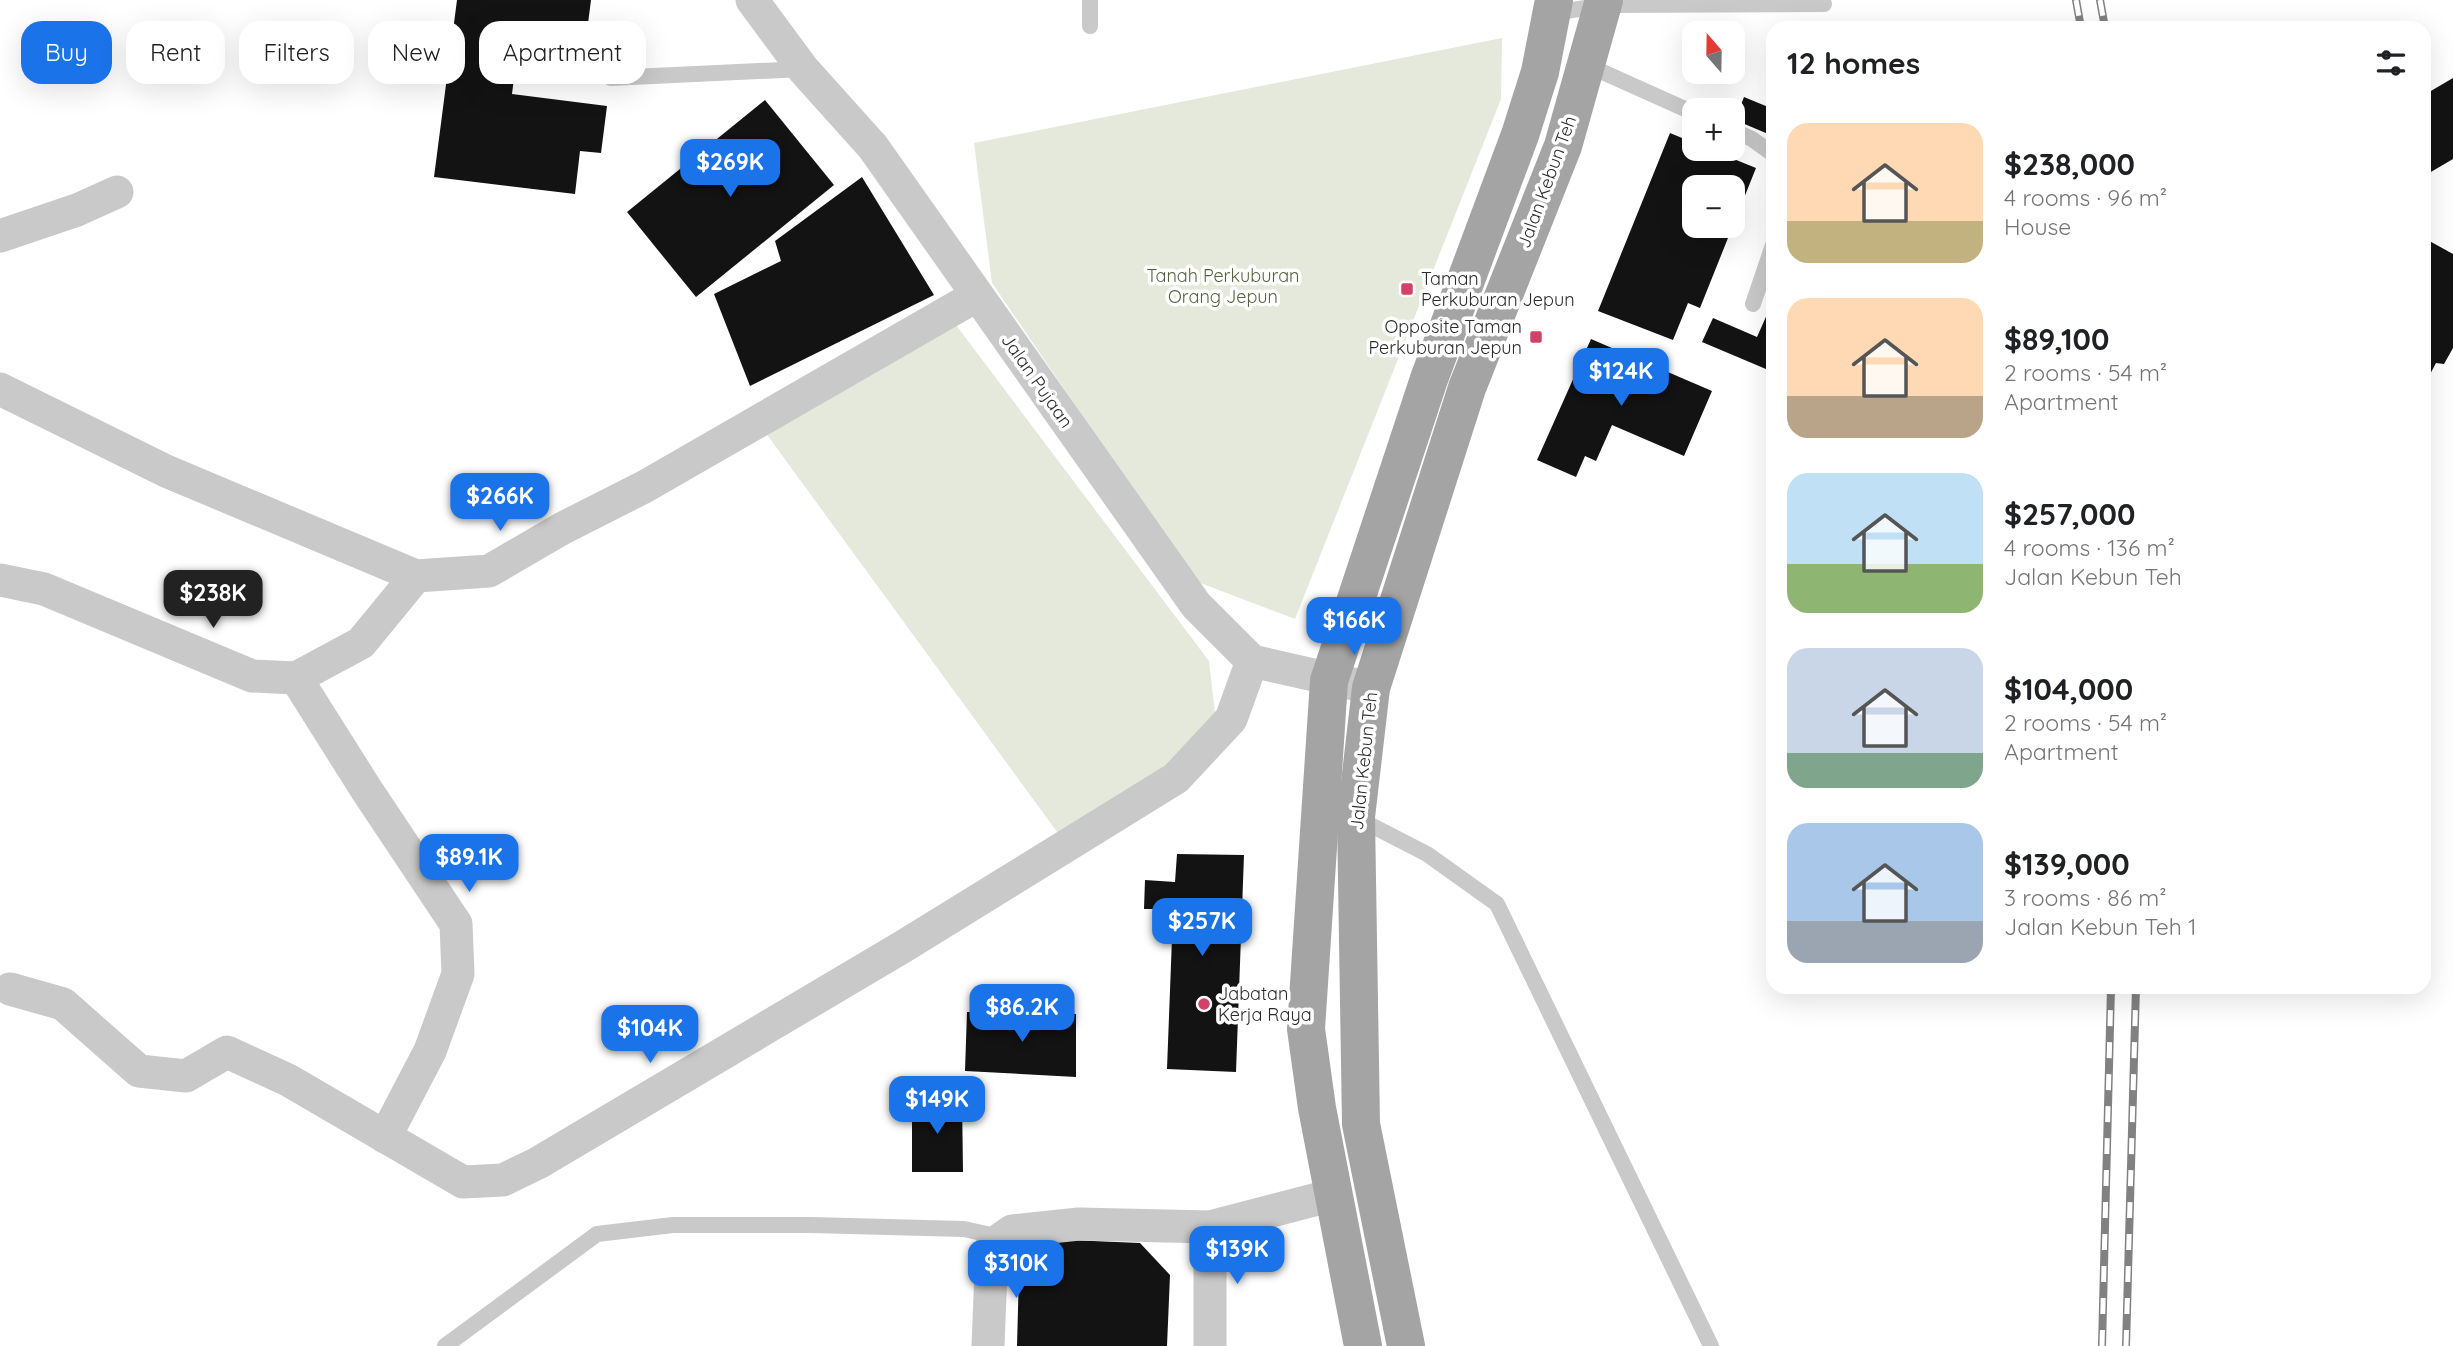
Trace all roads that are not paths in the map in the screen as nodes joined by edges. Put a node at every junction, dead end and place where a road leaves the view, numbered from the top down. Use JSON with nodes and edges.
{"nodes":[{"id":1,"x":752,"y":0,"type":"edge"},
{"id":2,"x":1090,"y":0,"type":"edge"},
{"id":3,"x":1687,"y":1,"type":"edge"},
{"id":4,"x":1754,"y":1,"type":"edge"},
{"id":5,"x":1604,"y":3,"type":"edge"},
{"id":6,"x":1825,"y":4,"type":"dead end"},
{"id":7,"x":1553,"y":7,"type":"edge"},
{"id":8,"x":1090,"y":26,"type":"dead end"},
{"id":9,"x":1587,"y":65,"type":"junction"},
{"id":10,"x":803,"y":69,"type":"junction"},
{"id":11,"x":646,"y":76,"type":"edge"},
{"id":12,"x":1682,"y":108,"type":"edge"},
{"id":13,"x":1745,"y":136,"type":"edge"},
{"id":14,"x":1766,"y":149,"type":"edge"},
{"id":15,"x":117,"y":192,"type":"dead end"},
{"id":16,"x":0,"y":236,"type":"edge"},
{"id":17,"x":1766,"y":266,"type":"edge"},
{"id":18,"x":976,"y":296,"type":"junction"},
{"id":19,"x":1753,"y":304,"type":"dead end"},
{"id":20,"x":0,"y":389,"type":"edge"},
{"id":21,"x":416,"y":576,"type":"junction"},
{"id":22,"x":0,"y":580,"type":"edge"},
{"id":23,"x":1252,"y":662,"type":"junction"},
{"id":24,"x":296,"y":678,"type":"junction"},
{"id":25,"x":1329,"y":681,"type":"junction"},
{"id":26,"x":1371,"y":688,"type":"junction"},
{"id":27,"x":1339,"y":805,"type":"junction"},
{"id":28,"x":10,"y":989,"type":"dead end"},
{"id":29,"x":385,"y":1137,"type":"junction"},
{"id":30,"x":1334,"y":1195,"type":"junction"},
{"id":31,"x":1210,"y":1227,"type":"junction"},
{"id":32,"x":1000,"y":1237,"type":"junction"},
{"id":33,"x":445,"y":1346,"type":"edge"},
{"id":34,"x":988,"y":1346,"type":"edge"},
{"id":35,"x":1210,"y":1346,"type":"edge"},
{"id":36,"x":1363,"y":1346,"type":"edge"},
{"id":37,"x":1406,"y":1346,"type":"edge"},
{"id":38,"x":1711,"y":1346,"type":"edge"}],
"edges":[{"from":1,"to":10,"type":"street","name":"Jalan Pujaan"},
{"from":2,"to":8,"type":"lane"},
{"from":3,"to":4,"type":"lane"},
{"from":3,"to":5,"type":"lane"},
{"from":4,"to":6,"type":"lane"},
{"from":5,"to":7,"type":"lane"},
{"from":5,"to":9,"type":"main road","name":"Jalan Kebun Teh"},
{"from":7,"to":25,"type":"main road","name":"Jalan Kebun Teh"},
{"from":9,"to":12,"type":"lane"},
{"from":9,"to":26,"type":"main road","name":"Jalan Kebun Teh"},
{"from":10,"to":11,"type":"lane"},
{"from":10,"to":18,"type":"street","name":"Jalan Pujaan"},
{"from":13,"to":14,"type":"lane"},
{"from":15,"to":16,"type":"street"},
{"from":17,"to":19,"type":"lane"},
{"from":18,"to":21,"type":"street"},
{"from":18,"to":23,"type":"street","name":"Jalan Pujaan"},
{"from":20,"to":21,"type":"street"},
{"from":21,"to":24,"type":"street"},
{"from":22,"to":24,"type":"street"},
{"from":23,"to":25,"type":"street"},
{"from":23,"to":29,"type":"street"},
{"from":24,"to":29,"type":"street"},
{"from":25,"to":26,"type":"street"},
{"from":25,"to":27,"type":"main road","name":"Jalan Kebun Teh"},
{"from":26,"to":27,"type":"main road","name":"Jalan Kebun Teh"},
{"from":27,"to":30,"type":"main road","name":"Jalan Kebun Teh"},
{"from":27,"to":37,"type":"main road","name":"Jalan Kebun Teh"},
{"from":27,"to":38,"type":"lane"},
{"from":28,"to":29,"type":"street"},
{"from":30,"to":31,"type":"street"},
{"from":30,"to":36,"type":"main road","name":"Jalan Kebun Teh"},
{"from":31,"to":32,"type":"street"},
{"from":31,"to":35,"type":"street"},
{"from":32,"to":33,"type":"lane"},
{"from":32,"to":34,"type":"street"}]}
